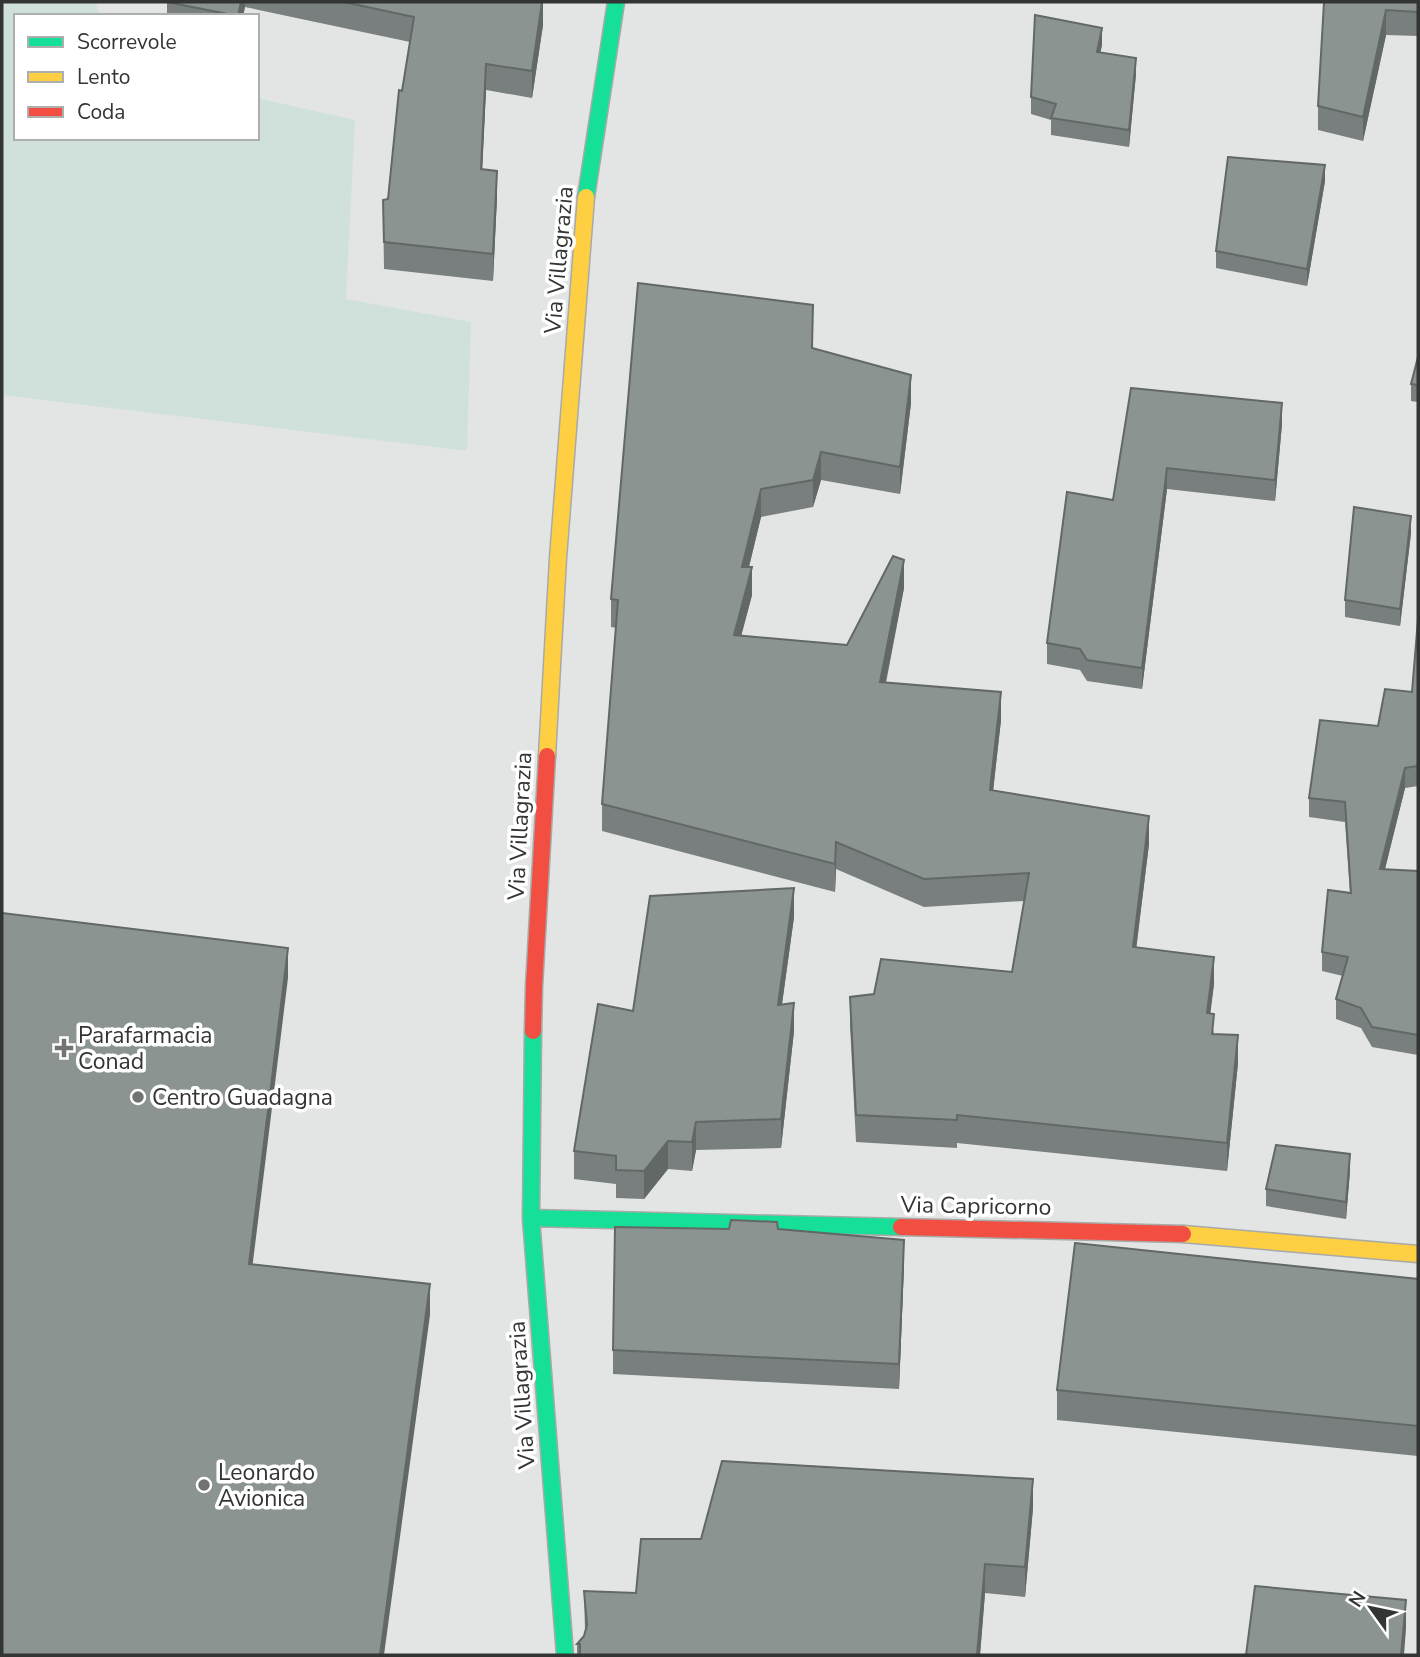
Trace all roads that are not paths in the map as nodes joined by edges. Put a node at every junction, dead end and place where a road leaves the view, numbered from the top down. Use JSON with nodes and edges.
{"nodes":[{"id":1,"x":616,"y":2,"type":"edge"},
{"id":2,"x":531,"y":1218,"type":"junction"},
{"id":3,"x":1418,"y":1254,"type":"edge"},
{"id":4,"x":565,"y":1655,"type":"edge"}],
"edges":[{"from":1,"to":2,"type":"street","name":"Via Villagrazia"},
{"from":2,"to":3,"type":"street","name":"Via Capricorno"},
{"from":2,"to":4,"type":"street","name":"Via Villagrazia"}]}
